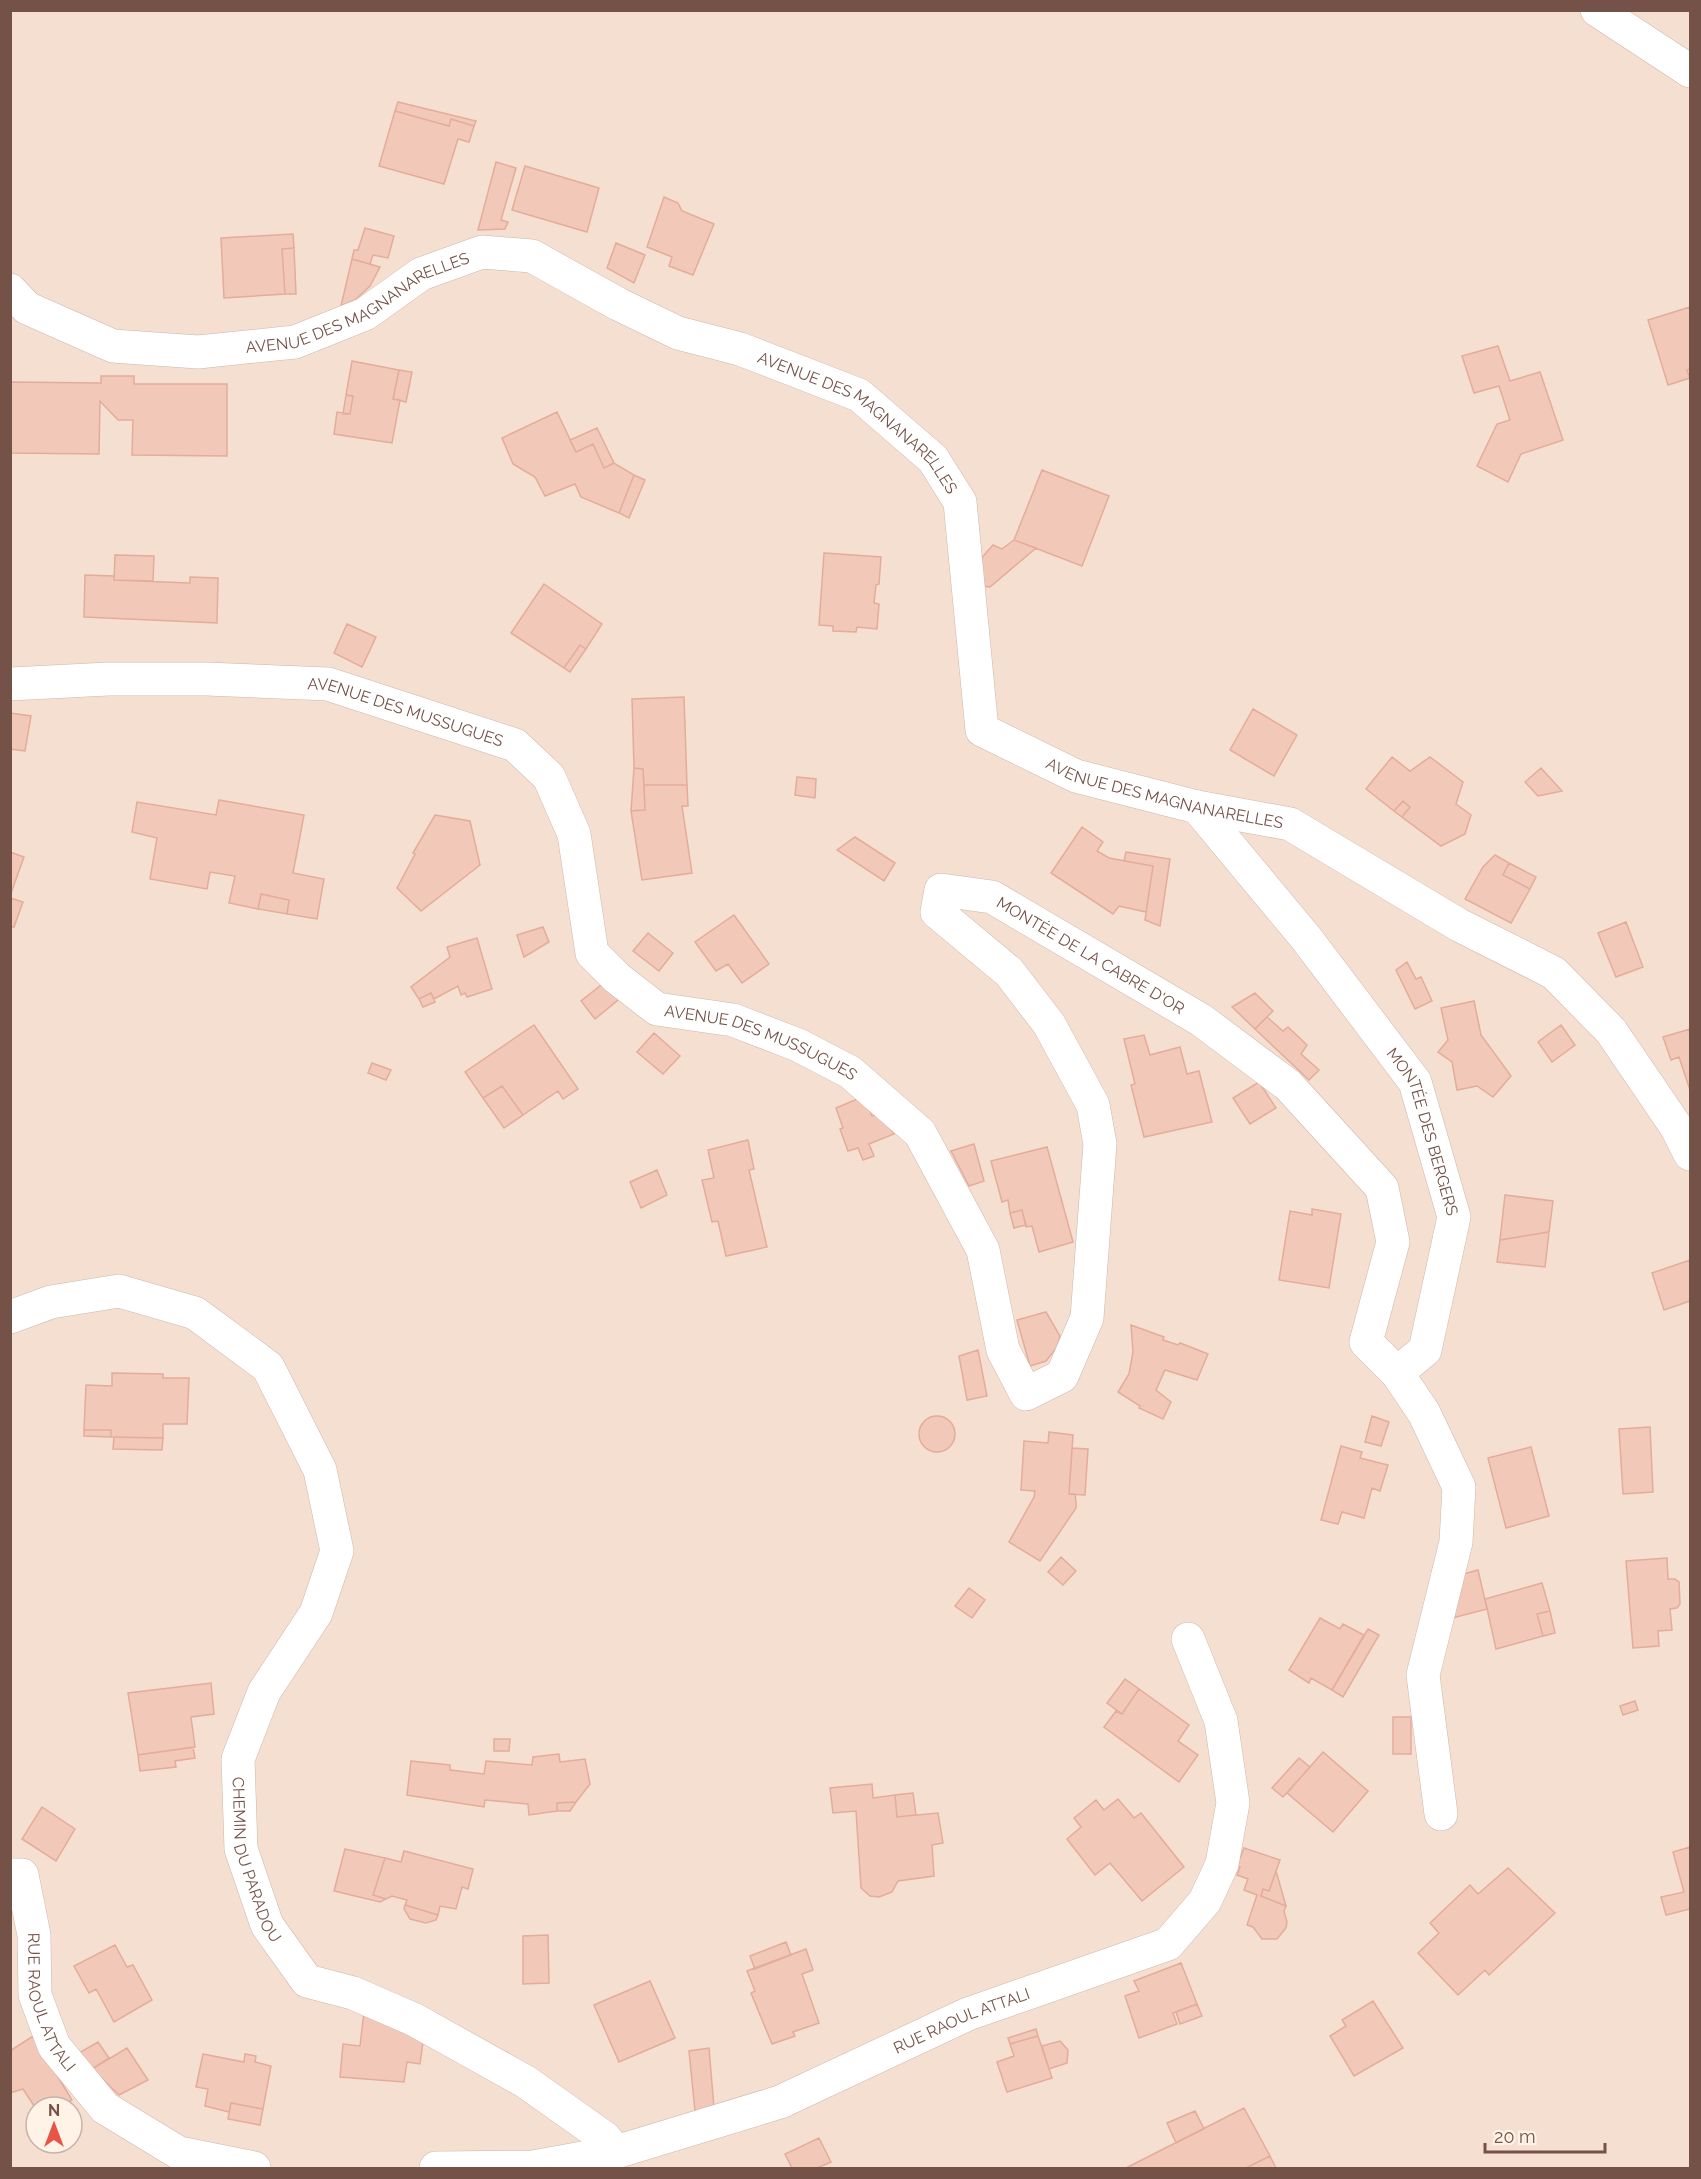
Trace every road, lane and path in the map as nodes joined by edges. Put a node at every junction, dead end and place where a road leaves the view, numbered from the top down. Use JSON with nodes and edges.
{"nodes":[{"id":1,"x":1597,"y":10,"type":"edge"},
{"id":2,"x":1690,"y":71,"type":"edge"},
{"id":3,"x":10,"y":290,"type":"edge"},
{"id":4,"x":10,"y":684,"type":"edge"},
{"id":5,"x":1197,"y":807,"type":"junction"},
{"id":6,"x":1690,"y":1154,"type":"edge"},
{"id":7,"x":10,"y":1317,"type":"edge"},
{"id":8,"x":1397,"y":1373,"type":"junction"},
{"id":9,"x":1026,"y":1394,"type":"joint"},
{"id":10,"x":1188,"y":1639,"type":"dead end"},
{"id":11,"x":1441,"y":1814,"type":"dead end"},
{"id":12,"x":10,"y":1875,"type":"edge"},
{"id":13,"x":615,"y":2152,"type":"junction"},
{"id":14,"x":254,"y":2169,"type":"edge"},
{"id":15,"x":436,"y":2169,"type":"edge"}],
"edges":[{"from":1,"to":2,"type":"street"},
{"from":3,"to":5,"type":"street","name":"AVENUE DES MAGNANARELLES"},
{"from":4,"to":9,"type":"street","name":"AVENUE DES MUSSUGUES"},
{"from":5,"to":6,"type":"street","name":"AVENUE DES MAGNANARELLES"},
{"from":5,"to":8,"type":"street","name":"MONTÉE DES BERGERS"},
{"from":7,"to":13,"type":"street","name":"CHEMIN DU PARADOU"},
{"from":8,"to":9,"type":"street","name":"MONTÉE DE LA CABRE D'OR"},
{"from":8,"to":11,"type":"street"},
{"from":10,"to":13,"type":"street","name":"RUE RAOUL ATTALI"},
{"from":12,"to":14,"type":"street","name":"RUE RAOUL ATTALI"},
{"from":13,"to":15,"type":"street","name":"RUE RAOUL ATTALI"}]}
